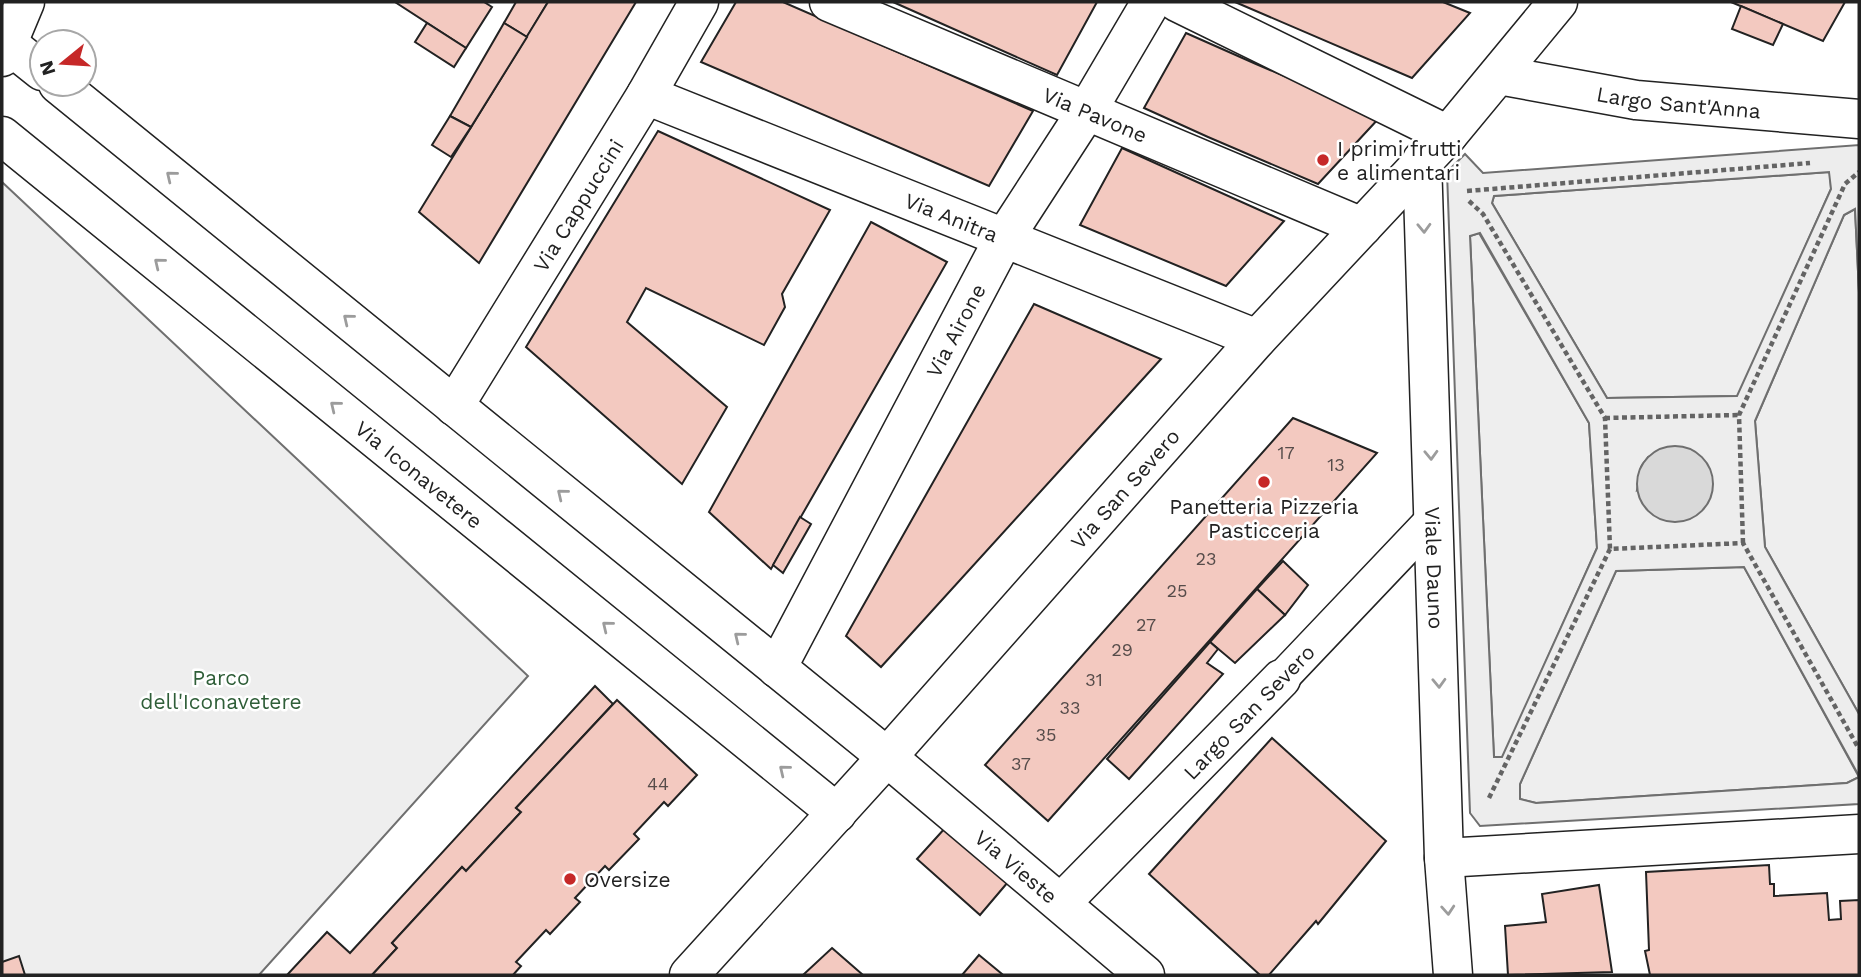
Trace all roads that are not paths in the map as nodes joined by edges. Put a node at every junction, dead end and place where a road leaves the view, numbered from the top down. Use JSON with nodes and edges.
{"nodes":[{"id":1,"x":25,"y":2,"type":"edge"},
{"id":2,"x":699,"y":2,"type":"edge"},
{"id":3,"x":829,"y":2,"type":"edge"},
{"id":4,"x":1151,"y":2,"type":"edge"},
{"id":5,"x":1177,"y":2,"type":"edge"},
{"id":6,"x":1557,"y":2,"type":"edge"},
{"id":7,"x":5,"y":50,"type":"edge"},
{"id":8,"x":28,"y":63,"type":"edge"},
{"id":9,"x":1499,"y":75,"type":"junction"},
{"id":10,"x":646,"y":95,"type":"junction"},
{"id":11,"x":75,"y":98,"type":"edge"},
{"id":12,"x":1088,"y":109,"type":"junction"},
{"id":13,"x":1859,"y":119,"type":"edge"},
{"id":14,"x":2,"y":136,"type":"edge"},
{"id":15,"x":1435,"y":147,"type":"junction"},
{"id":16,"x":1362,"y":227,"type":"junction"},
{"id":17,"x":1003,"y":240,"type":"junction"},
{"id":18,"x":1256,"y":339,"type":"junction"},
{"id":19,"x":454,"y":406,"type":"junction"},
{"id":20,"x":1433,"y":519,"type":"junction"},
{"id":21,"x":777,"y":668,"type":"junction"},
{"id":22,"x":1281,"y":679,"type":"joint"},
{"id":23,"x":887,"y":757,"type":"junction"},
{"id":24,"x":837,"y":813,"type":"junction"},
{"id":25,"x":1859,"y":834,"type":"edge"},
{"id":26,"x":1444,"y":858,"type":"junction"},
{"id":27,"x":1062,"y":902,"type":"junction"},
{"id":28,"x":689,"y":975,"type":"edge"},
{"id":29,"x":1145,"y":975,"type":"edge"},
{"id":30,"x":1453,"y":975,"type":"edge"}],
"edges":[{"from":1,"to":7,"type":"street"},
{"from":2,"to":10,"type":"street","name":"Via Cappuccini"},
{"from":3,"to":12,"type":"street","name":"Via Pavone"},
{"from":4,"to":12,"type":"street","name":"Via Airone"},
{"from":5,"to":15,"type":"street"},
{"from":6,"to":9,"type":"street","name":"Via San Severo"},
{"from":7,"to":8,"type":"street"},
{"from":9,"to":13,"type":"street","name":"Largo Sant'Anna"},
{"from":9,"to":15,"type":"street","name":"Via San Severo"},
{"from":10,"to":17,"type":"street","name":"Via Anitra"},
{"from":10,"to":19,"type":"street","name":"Via Cappuccini"},
{"from":19,"to":11,"type":"street","one_way":true},
{"from":12,"to":16,"type":"street","name":"Via Pavone"},
{"from":12,"to":17,"type":"street","name":"Via Airone"},
{"from":24,"to":14,"type":"street","name":"Via Iconavetere","one_way":true},
{"from":15,"to":16,"type":"street","name":"Via San Severo"},
{"from":15,"to":20,"type":"street","name":"Viale Dauno","one_way":true},
{"from":16,"to":18,"type":"street","name":"Via San Severo"},
{"from":17,"to":18,"type":"street","name":"Via Anitra"},
{"from":17,"to":21,"type":"street","name":"Via Airone"},
{"from":18,"to":23,"type":"street","name":"Via San Severo"},
{"from":21,"to":19,"type":"street","one_way":true},
{"from":20,"to":22,"type":"street","name":"Largo San Severo"},
{"from":20,"to":26,"type":"street","name":"Viale Dauno","one_way":true},
{"from":21,"to":23,"type":"street"},
{"from":22,"to":27,"type":"street","name":"Largo San Severo"},
{"from":23,"to":24,"type":"street","name":"Via San Severo"},
{"from":23,"to":27,"type":"street","name":"Via Vieste"},
{"from":24,"to":28,"type":"street","name":"Via San Severo"},
{"from":25,"to":26,"type":"street"},
{"from":26,"to":30,"type":"street","name":"Viale Dauno","one_way":true},
{"from":27,"to":29,"type":"street","name":"Via Vieste"}]}
